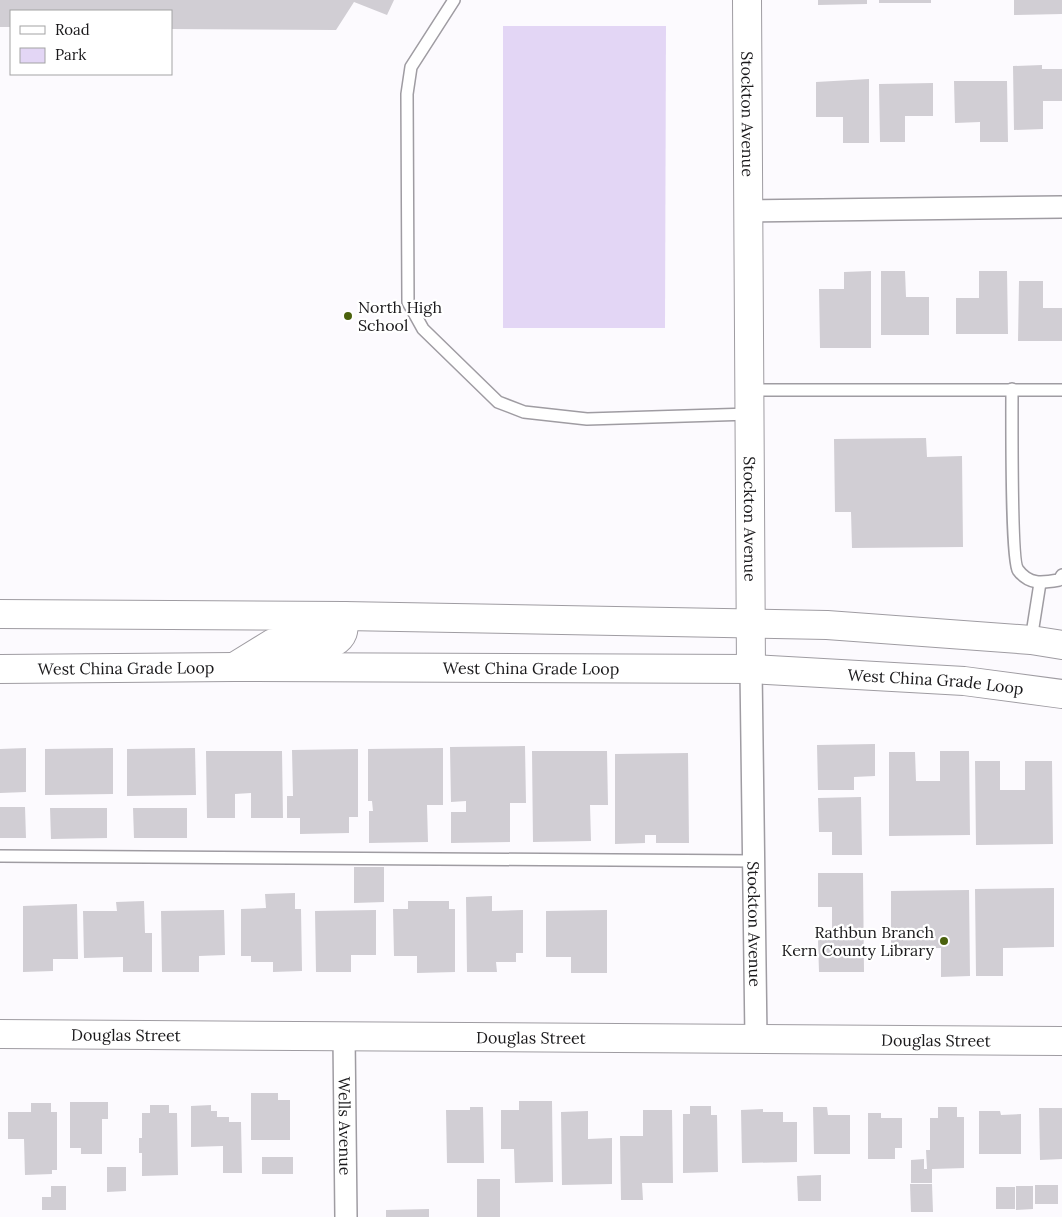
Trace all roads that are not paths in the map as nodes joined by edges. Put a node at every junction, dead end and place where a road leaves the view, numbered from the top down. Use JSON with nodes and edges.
{"nodes":[{"id":1,"x":454,"y":0,"type":"edge"},
{"id":2,"x":747,"y":0,"type":"edge"},
{"id":3,"x":1062,"y":207,"type":"edge"},
{"id":4,"x":749,"y":211,"type":"junction"},
{"id":5,"x":1012,"y":389,"type":"junction"},
{"id":6,"x":1062,"y":390,"type":"edge"},
{"id":7,"x":750,"y":402,"type":"junction"},
{"id":8,"x":1062,"y":575,"type":"edge"},
{"id":9,"x":1040,"y":583,"type":"junction"},
{"id":10,"x":0,"y":614,"type":"edge"},
{"id":11,"x":344,"y":616,"type":"junction"},
{"id":12,"x":750,"y":623,"type":"junction"},
{"id":13,"x":1031,"y":640,"type":"junction"},
{"id":14,"x":1062,"y":645,"type":"edge"},
{"id":15,"x":234,"y":667,"type":"junction"},
{"id":16,"x":0,"y":669,"type":"edge"},
{"id":17,"x":751,"y":669,"type":"junction"},
{"id":18,"x":1062,"y":694,"type":"edge"},
{"id":19,"x":0,"y":856,"type":"edge"},
{"id":20,"x":754,"y":861,"type":"junction"},
{"id":21,"x":0,"y":1034,"type":"edge"},
{"id":22,"x":344,"y":1036,"type":"junction"},
{"id":23,"x":756,"y":1039,"type":"junction"},
{"id":24,"x":1062,"y":1041,"type":"edge"},
{"id":25,"x":346,"y":1217,"type":"edge"}],
"edges":[{"from":1,"to":7,"type":"lane"},
{"from":2,"to":4,"type":"main road","name":"Stockton Avenue"},
{"from":3,"to":4,"type":"street"},
{"from":4,"to":7,"type":"main road","name":"Stockton Avenue"},
{"from":5,"to":6,"type":"lane"},
{"from":5,"to":7,"type":"lane"},
{"from":5,"to":9,"type":"lane"},
{"from":7,"to":12,"type":"main road","name":"Stockton Avenue"},
{"from":8,"to":9,"type":"lane"},
{"from":9,"to":13,"type":"lane"},
{"from":10,"to":11,"type":"main road"},
{"from":11,"to":12,"type":"main road"},
{"from":11,"to":15,"type":"main road"},
{"from":12,"to":13,"type":"main road"},
{"from":12,"to":17,"type":"main road","name":"Stockton Avenue"},
{"from":13,"to":14,"type":"main road"},
{"from":15,"to":16,"type":"main road","name":"West China Grade Loop"},
{"from":15,"to":17,"type":"main road","name":"West China Grade Loop"},
{"from":17,"to":18,"type":"main road","name":"West China Grade Loop"},
{"from":17,"to":20,"type":"street","name":"Stockton Avenue"},
{"from":19,"to":20,"type":"lane"},
{"from":20,"to":23,"type":"street","name":"Stockton Avenue"},
{"from":21,"to":22,"type":"main road","name":"Douglas Street"},
{"from":22,"to":23,"type":"main road","name":"Douglas Street"},
{"from":22,"to":25,"type":"street","name":"Wells Avenue"},
{"from":23,"to":24,"type":"main road","name":"Douglas Street"}]}
